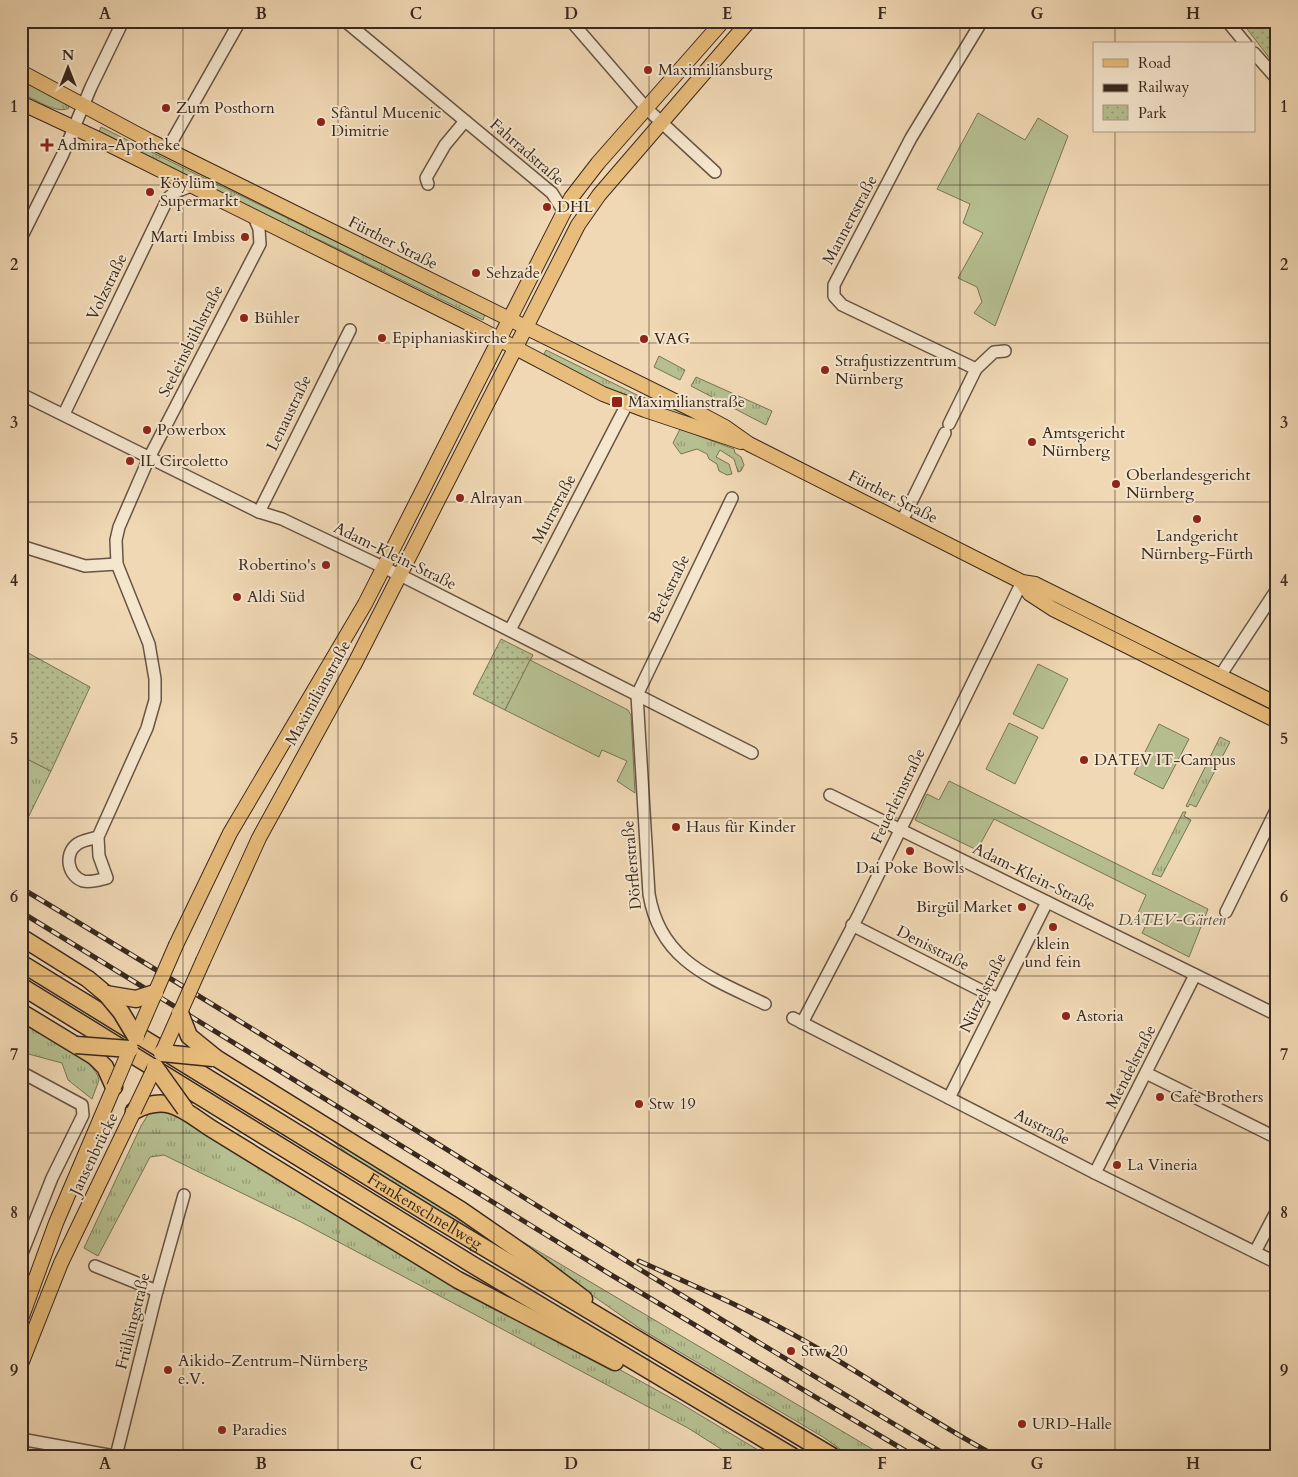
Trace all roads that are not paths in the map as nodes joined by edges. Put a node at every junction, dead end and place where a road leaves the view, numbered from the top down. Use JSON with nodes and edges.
{"nodes":[{"id":1,"x":123,"y":21,"type":"edge"},
{"id":2,"x":240,"y":21,"type":"edge"},
{"id":3,"x":345,"y":21,"type":"edge"},
{"id":4,"x":570,"y":21,"type":"edge"},
{"id":5,"x":722,"y":21,"type":"edge"},
{"id":6,"x":749,"y":21,"type":"edge"},
{"id":7,"x":982,"y":21,"type":"edge"},
{"id":8,"x":1227,"y":21,"type":"edge"},
{"id":9,"x":1244,"y":42,"type":"edge"},
{"id":10,"x":1256,"y":55,"type":"edge"},
{"id":11,"x":21,"y":72,"type":"edge"},
{"id":12,"x":1277,"y":79,"type":"edge"},
{"id":13,"x":21,"y":103,"type":"edge"},
{"id":14,"x":83,"y":106,"type":"junction"},
{"id":15,"x":647,"y":108,"type":"junction"},
{"id":16,"x":465,"y":121,"type":"junction"},
{"id":17,"x":661,"y":122,"type":"junction"},
{"id":18,"x":73,"y":128,"type":"junction"},
{"id":19,"x":168,"y":150,"type":"junction"},
{"id":20,"x":715,"y":172,"type":"dead end"},
{"id":21,"x":428,"y":184,"type":"dead end"},
{"id":22,"x":191,"y":186,"type":"junction"},
{"id":23,"x":564,"y":212,"type":"junction"},
{"id":24,"x":254,"y":217,"type":"junction"},
{"id":25,"x":21,"y":238,"type":"edge"},
{"id":26,"x":508,"y":320,"type":"junction"},
{"id":27,"x":526,"y":329,"type":"junction"},
{"id":28,"x":350,"y":330,"type":"dead end"},
{"id":29,"x":498,"y":339,"type":"junction"},
{"id":30,"x":515,"y":349,"type":"junction"},
{"id":31,"x":1005,"y":351,"type":"dead end"},
{"id":32,"x":976,"y":369,"type":"junction"},
{"id":33,"x":21,"y":394,"type":"edge"},
{"id":34,"x":627,"y":404,"type":"junction"},
{"id":35,"x":64,"y":414,"type":"junction"},
{"id":36,"x":749,"y":444,"type":"junction"},
{"id":37,"x":150,"y":458,"type":"junction"},
{"id":38,"x":732,"y":498,"type":"dead end"},
{"id":39,"x":260,"y":512,"type":"junction"},
{"id":40,"x":902,"y":521,"type":"junction"},
{"id":41,"x":21,"y":546,"type":"edge"},
{"id":42,"x":117,"y":564,"type":"junction"},
{"id":43,"x":383,"y":567,"type":"junction"},
{"id":44,"x":400,"y":575,"type":"junction"},
{"id":45,"x":1022,"y":582,"type":"junction"},
{"id":46,"x":1276,"y":589,"type":"edge"},
{"id":47,"x":510,"y":630,"type":"junction"},
{"id":48,"x":1220,"y":676,"type":"junction"},
{"id":49,"x":636,"y":695,"type":"junction"},
{"id":50,"x":1277,"y":704,"type":"edge"},
{"id":51,"x":1277,"y":721,"type":"edge"},
{"id":52,"x":752,"y":753,"type":"dead end"},
{"id":53,"x":830,"y":796,"type":"dead end"},
{"id":54,"x":1277,"y":808,"type":"edge"},
{"id":55,"x":900,"y":830,"type":"junction"},
{"id":56,"x":98,"y":837,"type":"dead end"},
{"id":57,"x":1047,"y":902,"type":"junction"},
{"id":58,"x":1226,"y":912,"type":"dead end"},
{"id":59,"x":852,"y":926,"type":"junction"},
{"id":60,"x":21,"y":937,"type":"edge"},
{"id":61,"x":176,"y":945,"type":"joint"},
{"id":62,"x":203,"y":961,"type":"joint"},
{"id":63,"x":21,"y":962,"type":"edge"},
{"id":64,"x":1195,"y":975,"type":"junction"},
{"id":65,"x":21,"y":986,"type":"edge"},
{"id":66,"x":155,"y":992,"type":"junction"},
{"id":67,"x":106,"y":994,"type":"junction"},
{"id":68,"x":998,"y":999,"type":"junction"},
{"id":69,"x":765,"y":1004,"type":"dead end"},
{"id":70,"x":21,"y":1012,"type":"edge"},
{"id":71,"x":180,"y":1013,"type":"junction"},
{"id":72,"x":1277,"y":1015,"type":"edge"},
{"id":73,"x":797,"y":1021,"type":"joint"},
{"id":74,"x":76,"y":1045,"type":"junction"},
{"id":75,"x":137,"y":1045,"type":"junction"},
{"id":76,"x":216,"y":1058,"type":"junction"},
{"id":77,"x":158,"y":1060,"type":"junction"},
{"id":78,"x":21,"y":1072,"type":"edge"},
{"id":79,"x":1146,"y":1073,"type":"junction"},
{"id":80,"x":114,"y":1087,"type":"junction"},
{"id":81,"x":949,"y":1098,"type":"junction"},
{"id":82,"x":185,"y":1109,"type":"junction"},
{"id":83,"x":134,"y":1111,"type":"junction"},
{"id":84,"x":1277,"y":1138,"type":"edge"},
{"id":85,"x":1095,"y":1173,"type":"junction"},
{"id":86,"x":184,"y":1195,"type":"dead end"},
{"id":87,"x":1277,"y":1210,"type":"edge"},
{"id":88,"x":24,"y":1241,"type":"edge"},
{"id":89,"x":1255,"y":1252,"type":"junction"},
{"id":90,"x":21,"y":1256,"type":"edge"},
{"id":91,"x":1277,"y":1263,"type":"edge"},
{"id":92,"x":95,"y":1266,"type":"dead end"},
{"id":93,"x":157,"y":1291,"type":"junction"},
{"id":94,"x":21,"y":1319,"type":"edge"},
{"id":95,"x":626,"y":1334,"type":"junction"},
{"id":96,"x":21,"y":1364,"type":"edge"},
{"id":97,"x":680,"y":1389,"type":"junction"},
{"id":98,"x":21,"y":1440,"type":"edge"},
{"id":99,"x":115,"y":1456,"type":"edge"},
{"id":100,"x":792,"y":1456,"type":"edge"},
{"id":101,"x":832,"y":1456,"type":"edge"}],
"edges":[{"from":1,"to":14,"type":"street"},
{"from":2,"to":19,"type":"street"},
{"from":3,"to":16,"type":"street","name":"Fahrradstraße"},
{"from":4,"to":15,"type":"street"},
{"from":5,"to":15,"type":"main road","name":"Maximilianstraße"},
{"from":6,"to":17,"type":"main road","name":"Maximilianstraße"},
{"from":7,"to":32,"type":"street","name":"Mannertstraße"},
{"from":8,"to":9,"type":"street"},
{"from":10,"to":12,"type":"street"},
{"from":11,"to":14,"type":"main road","name":"Fürther Straße"},
{"from":13,"to":18,"type":"main road","name":"Fürther Straße"},
{"from":14,"to":18,"type":"street"},
{"from":14,"to":19,"type":"main road","name":"Fürther Straße"},
{"from":15,"to":17,"type":"street"},
{"from":15,"to":23,"type":"main road","name":"Maximilianstraße"},
{"from":16,"to":21,"type":"street","name":"Fahrradstraße"},
{"from":16,"to":23,"type":"street","name":"Fahrradstraße"},
{"from":17,"to":20,"type":"street"},
{"from":17,"to":27,"type":"main road","name":"Maximilianstraße"},
{"from":18,"to":22,"type":"main road","name":"Fürther Straße"},
{"from":18,"to":25,"type":"street"},
{"from":19,"to":26,"type":"main road","name":"Fürther Straße"},
{"from":22,"to":24,"type":"main road","name":"Fürther Straße"},
{"from":22,"to":35,"type":"street","name":"Volzstraße"},
{"from":23,"to":26,"type":"main road","name":"Maximilianstraße"},
{"from":24,"to":29,"type":"main road","name":"Fürther Straße"},
{"from":24,"to":37,"type":"street","name":"Seeleinsbühlstraße"},
{"from":26,"to":27,"type":"main road","name":"Fürther Straße"},
{"from":26,"to":29,"type":"main road","name":"Maximilianstraße"},
{"from":27,"to":30,"type":"main road","name":"Maximilianstraße"},
{"from":27,"to":36,"type":"main road","name":"Fürther Straße"},
{"from":28,"to":39,"type":"street","name":"Lenaustraße"},
{"from":29,"to":30,"type":"main road","name":"Fürther Straße"},
{"from":29,"to":43,"type":"main road","name":"Maximilianstraße"},
{"from":30,"to":34,"type":"main road","name":"Fürther Straße"},
{"from":30,"to":44,"type":"main road","name":"Maximilianstraße"},
{"from":31,"to":32,"type":"street"},
{"from":32,"to":40,"type":"street"},
{"from":33,"to":35,"type":"street","name":"Adam-Klein-Straße"},
{"from":34,"to":36,"type":"main road","name":"Fürther Straße"},
{"from":34,"to":47,"type":"street","name":"Murrstraße"},
{"from":35,"to":37,"type":"street","name":"Adam-Klein-Straße"},
{"from":36,"to":40,"type":"main road","name":"Fürther Straße"},
{"from":37,"to":39,"type":"street","name":"Adam-Klein-Straße"},
{"from":37,"to":42,"type":"street","name":"Seeleinsbühlstraße"},
{"from":38,"to":49,"type":"street","name":"Beckstraße"},
{"from":39,"to":43,"type":"street","name":"Adam-Klein-Straße"},
{"from":40,"to":45,"type":"main road","name":"Fürther Straße"},
{"from":41,"to":42,"type":"street"},
{"from":42,"to":56,"type":"street","name":"Seeleinsbühlstraße"},
{"from":43,"to":44,"type":"street","name":"Adam-Klein-Straße"},
{"from":43,"to":61,"type":"main road","name":"Maximilianstraße"},
{"from":44,"to":47,"type":"street","name":"Adam-Klein-Straße"},
{"from":44,"to":62,"type":"main road","name":"Maximilianstraße"},
{"from":45,"to":48,"type":"main road","name":"Fürther Straße"},
{"from":45,"to":51,"type":"main road","name":"Fürther Straße"},
{"from":45,"to":55,"type":"street","name":"Feuerleinstraße"},
{"from":46,"to":48,"type":"street"},
{"from":47,"to":49,"type":"street","name":"Adam-Klein-Straße"},
{"from":48,"to":50,"type":"main road","name":"Fürther Straße"},
{"from":49,"to":52,"type":"street","name":"Adam-Klein-Straße"},
{"from":49,"to":69,"type":"street","name":"Dörflerstraße"},
{"from":53,"to":55,"type":"street","name":"Adam-Klein-Straße"},
{"from":54,"to":58,"type":"street"},
{"from":55,"to":57,"type":"street","name":"Adam-Klein-Straße"},
{"from":55,"to":59,"type":"street","name":"Feuerleinstraße"},
{"from":57,"to":64,"type":"street","name":"Adam-Klein-Straße"},
{"from":57,"to":68,"type":"street","name":"Nützelstraße"},
{"from":59,"to":68,"type":"street","name":"Denisstraße"},
{"from":59,"to":73,"type":"street","name":"Feuerleinstraße"},
{"from":60,"to":67,"type":"highway"},
{"from":61,"to":66,"type":"main road","name":"Jansenbrücke","bridge":true},
{"from":62,"to":71,"type":"main road","name":"Jansenbrücke","bridge":true},
{"from":63,"to":95,"type":"highway","name":"Frankenschnellweg"},
{"from":64,"to":72,"type":"street","name":"Adam-Klein-Straße"},
{"from":64,"to":79,"type":"street","name":"Mendelstraße"},
{"from":65,"to":97,"type":"highway","name":"Frankenschnellweg"},
{"from":66,"to":67,"type":"highway","bridge":true},
{"from":66,"to":75,"type":"main road","name":"Jansenbrücke","bridge":true},
{"from":67,"to":75,"type":"highway","bridge":true},
{"from":68,"to":81,"type":"street","name":"Nützelstraße"},
{"from":70,"to":74,"type":"highway"},
{"from":71,"to":76,"type":"highway","bridge":true},
{"from":71,"to":77,"type":"main road","name":"Jansenbrücke","bridge":true},
{"from":73,"to":81,"type":"street","name":"Austraße"},
{"from":74,"to":75,"type":"highway","bridge":true},
{"from":74,"to":80,"type":"highway"},
{"from":75,"to":77,"type":"highway"},
{"from":75,"to":80,"type":"main road","name":"Jansenbrücke","bridge":true},
{"from":76,"to":77,"type":"highway","bridge":true},
{"from":76,"to":95,"type":"highway"},
{"from":77,"to":82,"type":"highway","bridge":true},
{"from":77,"to":83,"type":"main road","name":"Jansenbrücke","bridge":true},
{"from":78,"to":88,"type":"street"},
{"from":79,"to":84,"type":"street"},
{"from":79,"to":85,"type":"street","name":"Mendelstraße"},
{"from":80,"to":94,"type":"main road","name":"Jansenbrücke"},
{"from":81,"to":85,"type":"street","name":"Austraße"},
{"from":82,"to":83,"type":"highway"},
{"from":82,"to":97,"type":"highway"},
{"from":83,"to":96,"type":"main road","name":"Jansenbrücke"},
{"from":85,"to":89,"type":"street","name":"Austraße"},
{"from":86,"to":93,"type":"street","name":"Frühlingstraße"},
{"from":87,"to":89,"type":"street"},
{"from":88,"to":90,"type":"street"},
{"from":89,"to":91,"type":"street","name":"Austraße"},
{"from":92,"to":93,"type":"street"},
{"from":93,"to":99,"type":"street","name":"Frühlingstraße"},
{"from":95,"to":101,"type":"highway","name":"Frankenschnellweg"},
{"from":97,"to":100,"type":"highway","name":"Frankenschnellweg"},
{"from":98,"to":99,"type":"street"}]}
